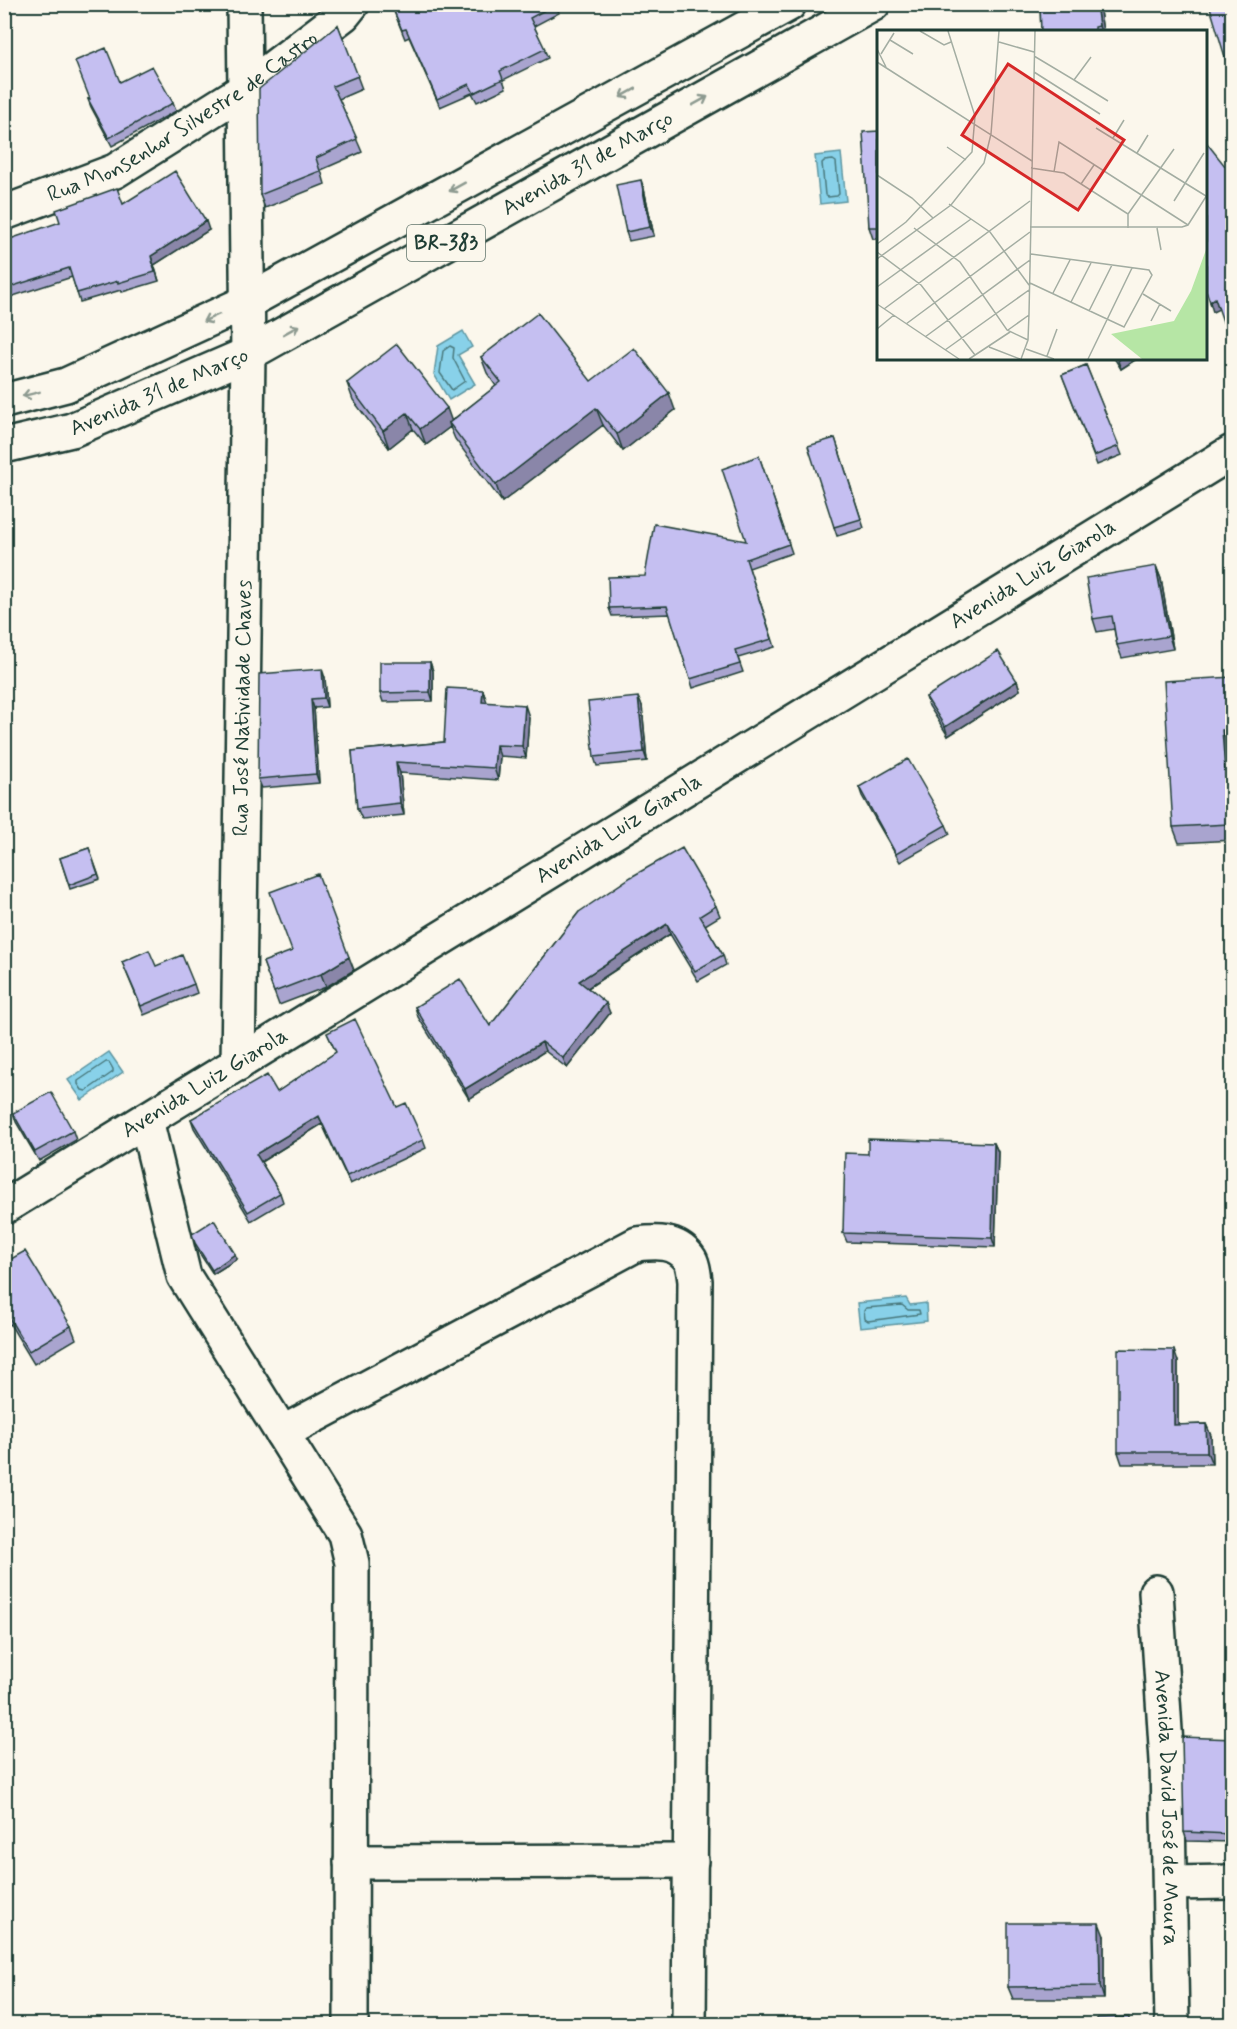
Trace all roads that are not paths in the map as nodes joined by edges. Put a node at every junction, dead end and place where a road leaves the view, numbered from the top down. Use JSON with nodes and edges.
{"nodes":[{"id":1,"x":244,"y":4,"type":"edge"},
{"id":2,"x":352,"y":4,"type":"edge"},
{"id":3,"x":789,"y":4,"type":"edge"},
{"id":4,"x":873,"y":4,"type":"edge"},
{"id":5,"x":757,"y":22,"type":"junction"},
{"id":6,"x":781,"y":56,"type":"junction"},
{"id":7,"x":244,"y":90,"type":"junction"},
{"id":8,"x":4,"y":213,"type":"edge"},
{"id":9,"x":247,"y":302,"type":"junction"},
{"id":10,"x":248,"y":354,"type":"junction"},
{"id":11,"x":4,"y":401,"type":"edge"},
{"id":12,"x":4,"y":446,"type":"edge"},
{"id":13,"x":1233,"y":452,"type":"edge"},
{"id":14,"x":238,"y":1064,"type":"junction"},
{"id":15,"x":146,"y":1120,"type":"junction"},
{"id":16,"x":4,"y":1207,"type":"edge"},
{"id":17,"x":282,"y":1433,"type":"junction"},
{"id":18,"x":1156,"y":1592,"type":"dead end"},
{"id":19,"x":691,"y":1861,"type":"junction"},
{"id":20,"x":351,"y":1862,"type":"junction"},
{"id":21,"x":1233,"y":1882,"type":"edge"},
{"id":22,"x":1170,"y":1883,"type":"junction"},
{"id":23,"x":351,"y":2025,"type":"edge"},
{"id":24,"x":689,"y":2025,"type":"edge"},
{"id":25,"x":1172,"y":2025,"type":"edge"}],
"edges":[{"from":1,"to":7,"type":"street","name":"Rua José Natividade Chaves"},
{"from":2,"to":7,"type":"street","name":"Rua Monsenhor Silvestre de Castro"},
{"from":3,"to":5,"type":"street","name":"Avenida 31 de Março","number":"BR-383"},
{"from":4,"to":6,"type":"street","name":"Avenida 31 de Março","number":"BR-383"},
{"from":5,"to":6,"type":"street"},
{"from":5,"to":9,"type":"street","name":"Avenida 31 de Março","number":"BR-383","one_way":true},
{"from":10,"to":6,"type":"street","name":"Avenida 31 de Março","number":"BR-383","one_way":true},
{"from":7,"to":8,"type":"street","name":"Rua Monsenhor Silvestre de Castro"},
{"from":7,"to":9,"type":"street","name":"Rua José Natividade Chaves"},
{"from":9,"to":10,"type":"street","name":"Rua José Natividade Chaves"},
{"from":9,"to":11,"type":"street","name":"Avenida 31 de Março","number":"BR-383","one_way":true},
{"from":10,"to":12,"type":"street","name":"Avenida 31 de Março","number":"BR-383"},
{"from":10,"to":14,"type":"street","name":"Rua José Natividade Chaves"},
{"from":13,"to":14,"type":"street","name":"Avenida Luiz Giarola"},
{"from":14,"to":15,"type":"street","name":"Avenida Luiz Giarola"},
{"from":15,"to":16,"type":"street","name":"Avenida Luiz Giarola"},
{"from":15,"to":17,"type":"street"},
{"from":17,"to":19,"type":"street"},
{"from":17,"to":20,"type":"street"},
{"from":18,"to":22,"type":"street","name":"Avenida David José de Moura"},
{"from":19,"to":20,"type":"street"},
{"from":19,"to":24,"type":"street"},
{"from":20,"to":23,"type":"street"},
{"from":21,"to":22,"type":"street"},
{"from":22,"to":25,"type":"street","name":"Avenida David José de Moura"}]}
